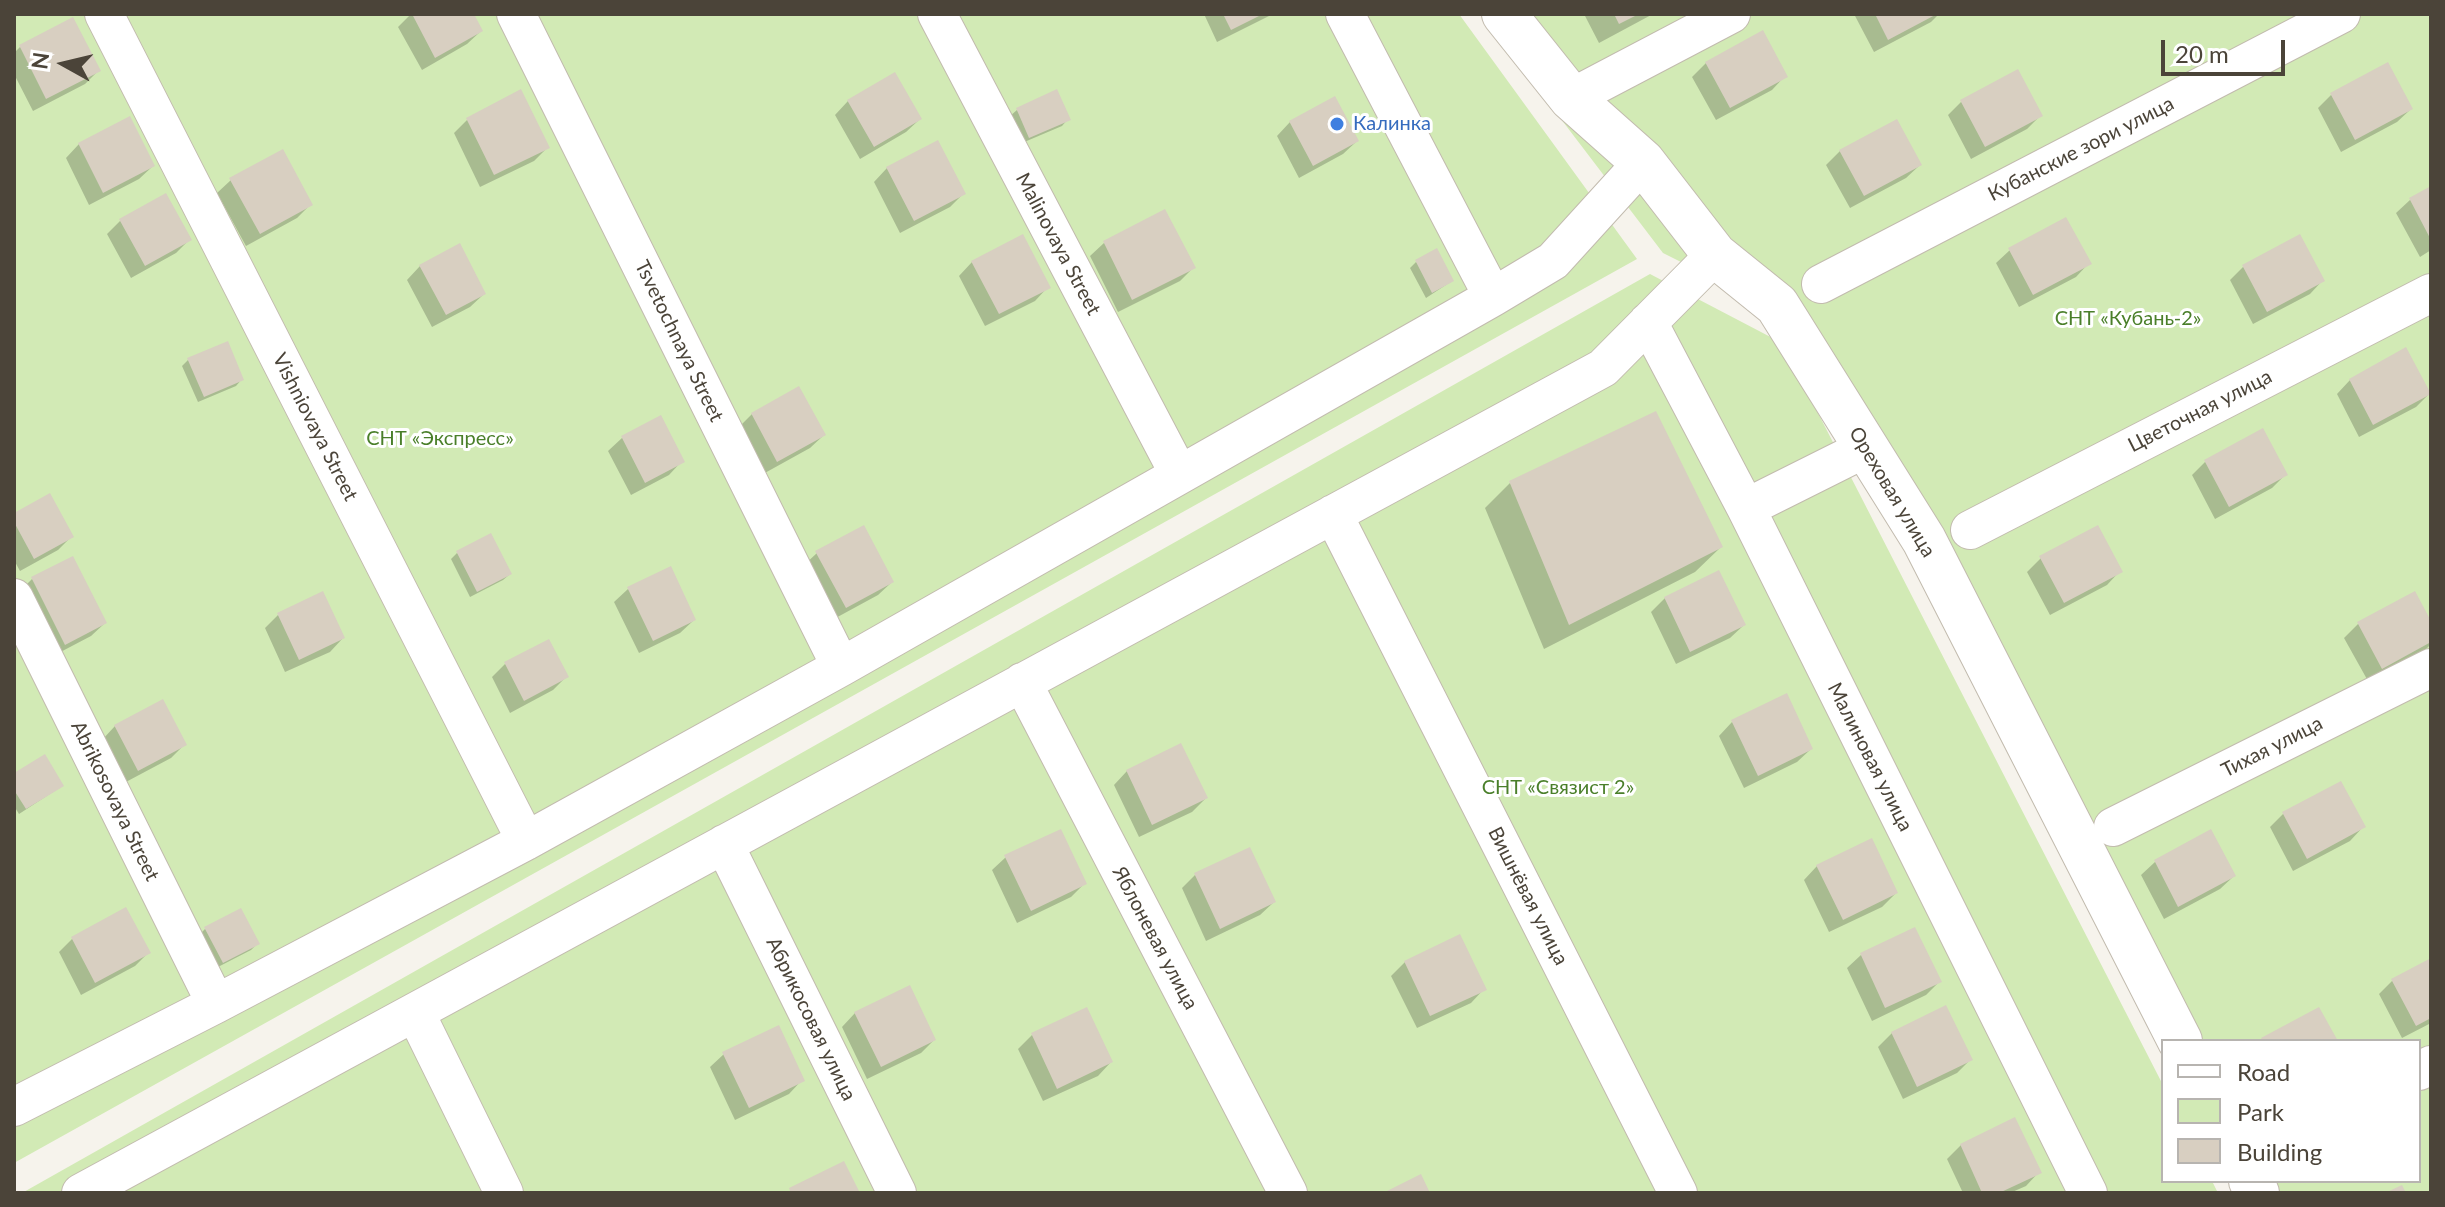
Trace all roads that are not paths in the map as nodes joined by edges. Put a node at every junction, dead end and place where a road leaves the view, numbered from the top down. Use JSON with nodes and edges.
{"nodes":[{"id":1,"x":104,"y":14,"type":"edge"},
{"id":2,"x":516,"y":14,"type":"edge"},
{"id":3,"x":937,"y":14,"type":"edge"},
{"id":4,"x":1345,"y":14,"type":"edge"},
{"id":5,"x":1504,"y":14,"type":"edge"},
{"id":6,"x":1731,"y":14,"type":"edge"},
{"id":7,"x":2341,"y":14,"type":"edge"},
{"id":8,"x":1571,"y":98,"type":"junction"},
{"id":9,"x":1643,"y":162,"type":"junction"},
{"id":10,"x":1715,"y":255,"type":"junction"},
{"id":11,"x":1821,"y":284,"type":"dead end"},
{"id":12,"x":2431,"y":293,"type":"edge"},
{"id":13,"x":1493,"y":297,"type":"junction"},
{"id":14,"x":1648,"y":322,"type":"junction"},
{"id":15,"x":1866,"y":448,"type":"junction"},
{"id":16,"x":1179,"y":474,"type":"junction"},
{"id":17,"x":1746,"y":508,"type":"junction"},
{"id":18,"x":1333,"y":514,"type":"junction"},
{"id":19,"x":1970,"y":530,"type":"dead end"},
{"id":20,"x":14,"y":598,"type":"edge"},
{"id":21,"x":841,"y":667,"type":"junction"},
{"id":22,"x":2431,"y":668,"type":"edge"},
{"id":23,"x":1022,"y":682,"type":"junction"},
{"id":24,"x":2113,"y":827,"type":"dead end"},
{"id":25,"x":526,"y":841,"type":"junction"},
{"id":26,"x":724,"y":844,"type":"junction"},
{"id":27,"x":216,"y":1004,"type":"junction"},
{"id":28,"x":415,"y":1012,"type":"junction"},
{"id":29,"x":2179,"y":1039,"type":"edge"},
{"id":30,"x":14,"y":1107,"type":"edge"},
{"id":31,"x":86,"y":1192,"type":"edge"},
{"id":32,"x":504,"y":1193,"type":"edge"},
{"id":33,"x":897,"y":1193,"type":"edge"},
{"id":34,"x":1288,"y":1193,"type":"edge"},
{"id":35,"x":1678,"y":1193,"type":"edge"},
{"id":36,"x":2088,"y":1193,"type":"edge"}],
"edges":[{"from":1,"to":25,"type":"street","name":"Vishniovaya Street"},
{"from":2,"to":21,"type":"street","name":"Tsvetochnaya Street"},
{"from":3,"to":16,"type":"street","name":"Malinovaya Street"},
{"from":4,"to":13,"type":"street"},
{"from":5,"to":8,"type":"street","name":"Ореховая улица"},
{"from":6,"to":8,"type":"street"},
{"from":7,"to":11,"type":"street","name":"Кубанские зори улица"},
{"from":8,"to":9,"type":"street","name":"Ореховая улица"},
{"from":9,"to":10,"type":"street","name":"Ореховая улица"},
{"from":9,"to":13,"type":"street"},
{"from":10,"to":14,"type":"street"},
{"from":10,"to":15,"type":"street","name":"Ореховая улица"},
{"from":12,"to":19,"type":"street","name":"Цветочная улица"},
{"from":13,"to":16,"type":"street"},
{"from":14,"to":17,"type":"street","name":"Малиновая улица"},
{"from":14,"to":18,"type":"street"},
{"from":15,"to":17,"type":"street"},
{"from":15,"to":29,"type":"street","name":"Ореховая улица"},
{"from":16,"to":21,"type":"street"},
{"from":17,"to":36,"type":"street","name":"Малиновая улица"},
{"from":18,"to":23,"type":"street"},
{"from":18,"to":35,"type":"street","name":"Вишнёвая улица"},
{"from":20,"to":27,"type":"street","name":"Abrikosovaya Street"},
{"from":21,"to":25,"type":"street"},
{"from":22,"to":24,"type":"street","name":"Тихая улица"},
{"from":23,"to":26,"type":"street"},
{"from":23,"to":34,"type":"street","name":"Яблоневая улица"},
{"from":25,"to":27,"type":"street"},
{"from":26,"to":28,"type":"street"},
{"from":26,"to":33,"type":"street","name":"Абрикосовая улица"},
{"from":27,"to":30,"type":"street"},
{"from":28,"to":31,"type":"street"},
{"from":28,"to":32,"type":"street"}]}
